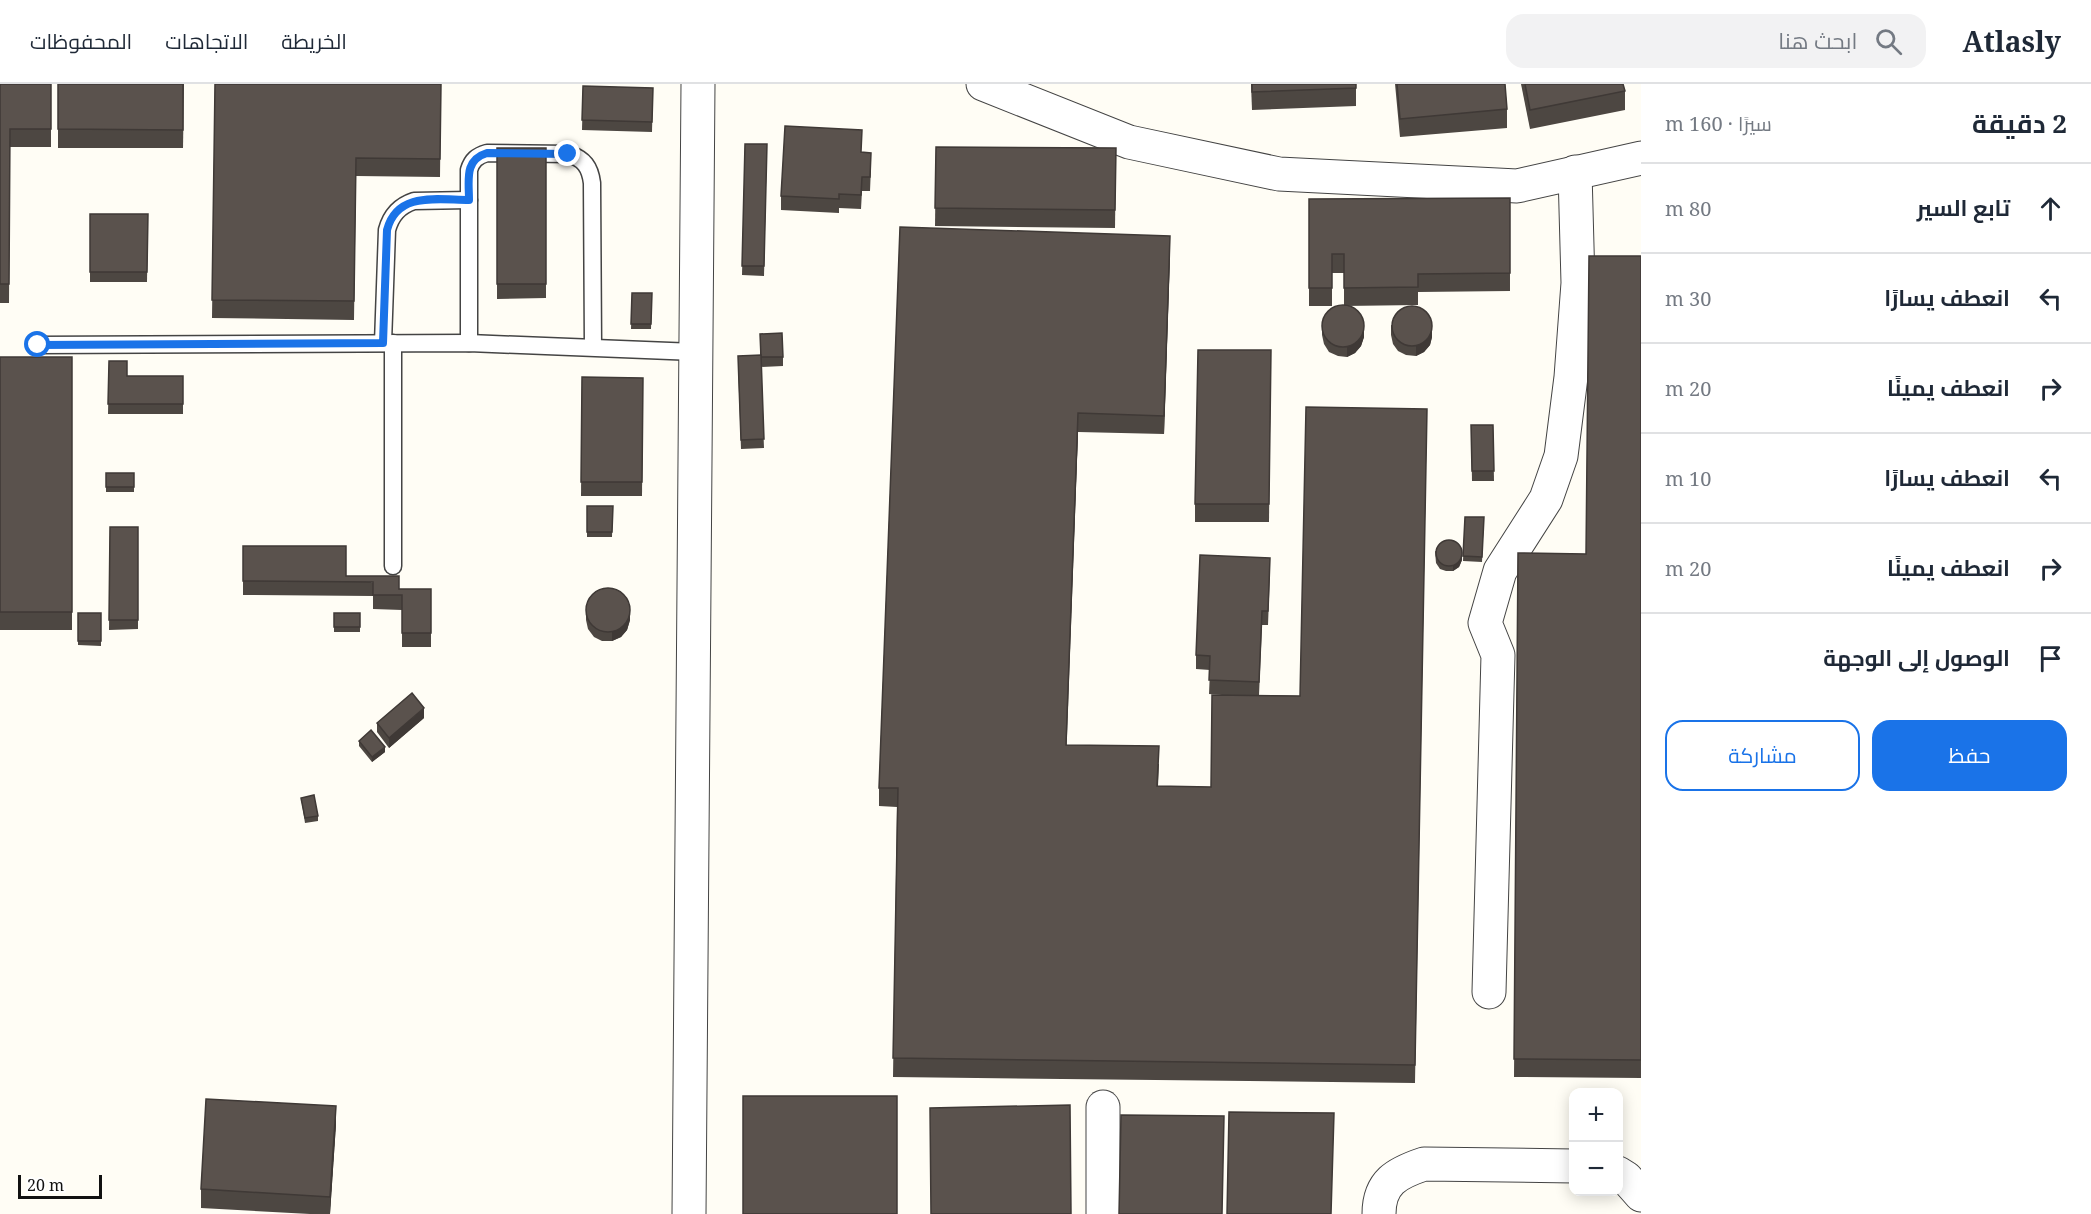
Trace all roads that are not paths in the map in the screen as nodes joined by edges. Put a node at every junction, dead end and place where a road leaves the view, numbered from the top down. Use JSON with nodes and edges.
{"nodes":[{"id":1,"x":698,"y":84,"type":"edge"},
{"id":2,"x":983,"y":84,"type":"edge"},
{"id":3,"x":1641,"y":158,"type":"edge"},
{"id":4,"x":1575,"y":172,"type":"junction"},
{"id":5,"x":469,"y":200,"type":"junction"},
{"id":6,"x":388,"y":343,"type":"junction"},
{"id":7,"x":469,"y":343,"type":"junction"},
{"id":8,"x":38,"y":345,"type":"dead end"},
{"id":9,"x":593,"y":347,"type":"junction"},
{"id":10,"x":695,"y":352,"type":"junction"},
{"id":11,"x":393,"y":566,"type":"dead end"},
{"id":12,"x":1489,"y":992,"type":"dead end"},
{"id":13,"x":1103,"y":1107,"type":"dead end"},
{"id":14,"x":1569,"y":1166,"type":"edge"},
{"id":15,"x":1623,"y":1176,"type":"edge"},
{"id":16,"x":1641,"y":1195,"type":"edge"},
{"id":17,"x":689,"y":1214,"type":"edge"},
{"id":18,"x":1103,"y":1214,"type":"edge"},
{"id":19,"x":1379,"y":1214,"type":"edge"}],
"edges":[{"from":1,"to":10,"type":"street"},
{"from":2,"to":4,"type":"street"},
{"from":3,"to":4,"type":"street"},
{"from":4,"to":12,"type":"street"},
{"from":5,"to":6,"type":"lane"},
{"from":5,"to":7,"type":"lane"},
{"from":5,"to":9,"type":"lane"},
{"from":6,"to":7,"type":"lane"},
{"from":6,"to":8,"type":"lane"},
{"from":6,"to":11,"type":"lane"},
{"from":7,"to":9,"type":"lane"},
{"from":9,"to":10,"type":"lane"},
{"from":10,"to":17,"type":"street"},
{"from":13,"to":18,"type":"street"},
{"from":14,"to":19,"type":"street"},
{"from":15,"to":16,"type":"street"}]}
